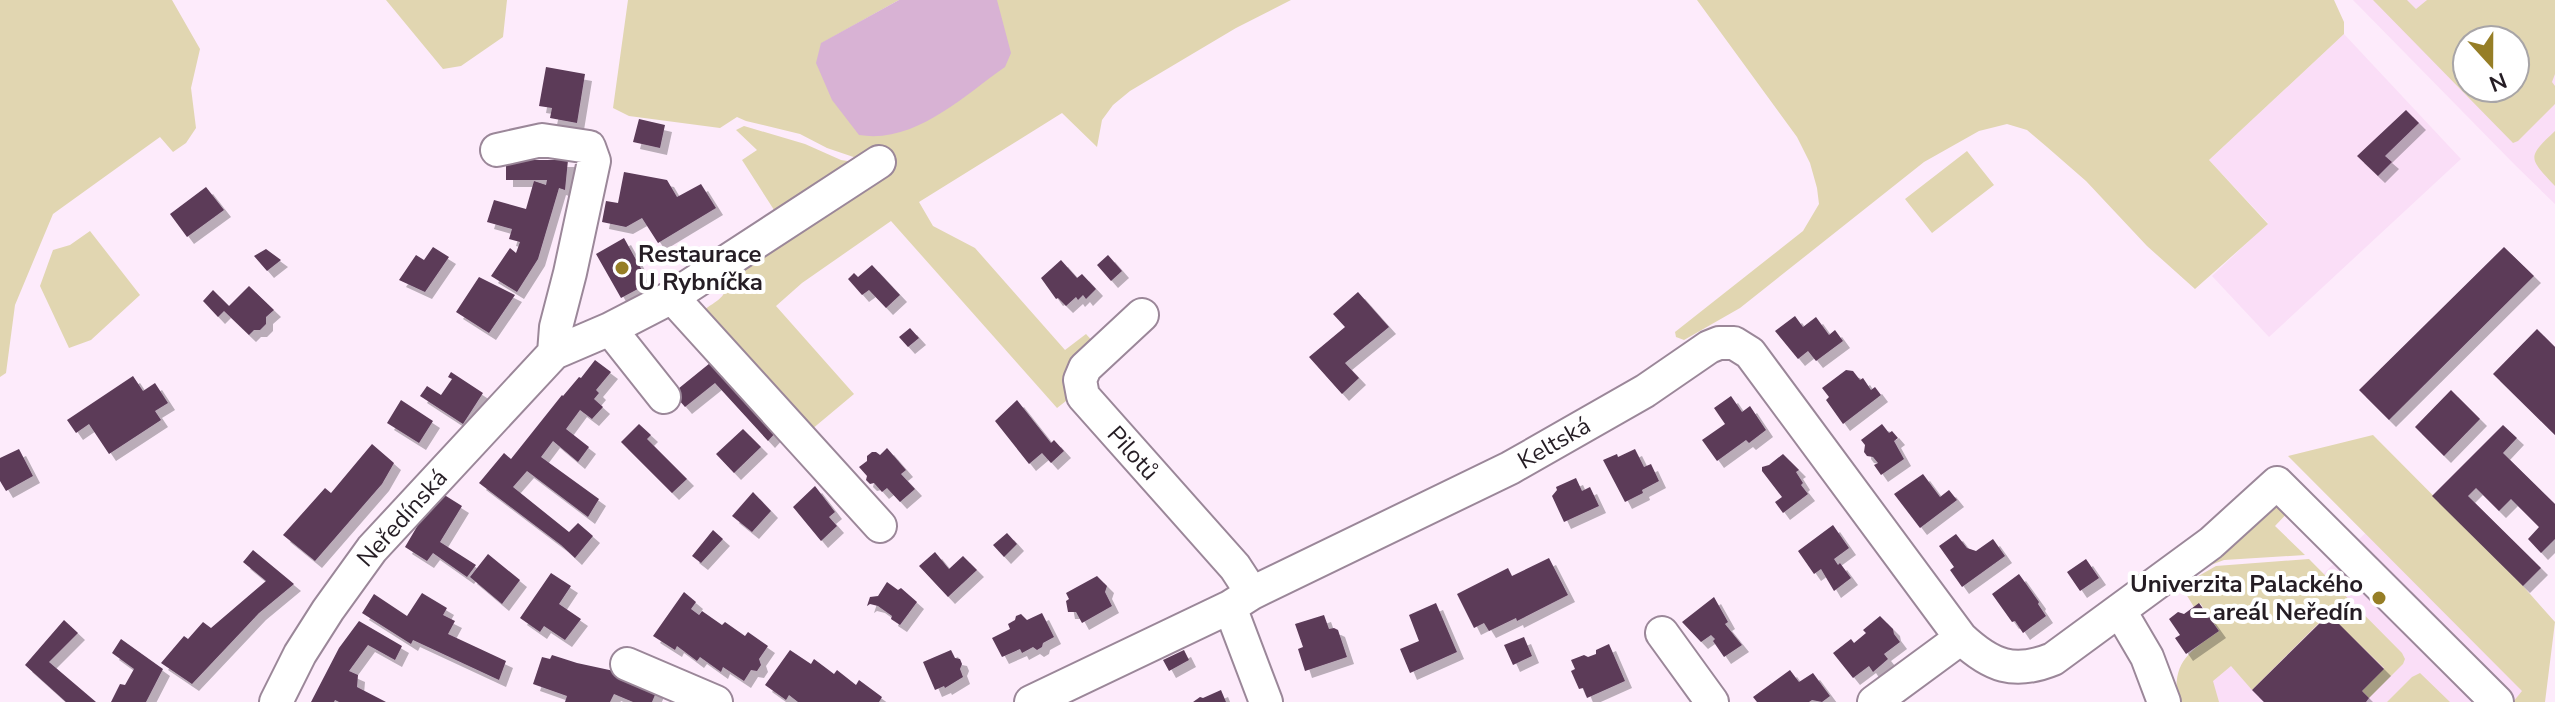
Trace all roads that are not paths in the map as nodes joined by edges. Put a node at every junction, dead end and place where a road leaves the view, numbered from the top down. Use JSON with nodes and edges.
{"nodes":[{"id":1,"x":497,"y":150,"type":"dead end"},
{"id":2,"x":879,"y":162,"type":"dead end"},
{"id":3,"x":672,"y":297,"type":"junction"},
{"id":4,"x":1142,"y":315,"type":"dead end"},
{"id":5,"x":610,"y":329,"type":"junction"},
{"id":6,"x":554,"y":353,"type":"junction"},
{"id":7,"x":664,"y":397,"type":"dead end"},
{"id":8,"x":880,"y":526,"type":"dead end"},
{"id":9,"x":1241,"y":600,"type":"junction"},
{"id":10,"x":2120,"y":611,"type":"junction"},
{"id":11,"x":1662,"y":633,"type":"dead end"},
{"id":12,"x":1961,"y":638,"type":"junction"},
{"id":13,"x":627,"y":664,"type":"dead end"},
{"id":14,"x":709,"y":701,"type":"edge"},
{"id":15,"x":276,"y":702,"type":"edge"},
{"id":16,"x":1031,"y":702,"type":"edge"},
{"id":17,"x":1266,"y":702,"type":"edge"},
{"id":18,"x":1712,"y":702,"type":"edge"},
{"id":19,"x":1874,"y":702,"type":"edge"},
{"id":20,"x":2164,"y":702,"type":"edge"},
{"id":21,"x":2497,"y":702,"type":"edge"}],
"edges":[{"from":1,"to":6,"type":"street"},
{"from":2,"to":3,"type":"street","name":"Neředínská"},
{"from":3,"to":5,"type":"street","name":"Neředínská"},
{"from":3,"to":8,"type":"street"},
{"from":4,"to":9,"type":"street","name":"Pilotů"},
{"from":5,"to":6,"type":"street","name":"Neředínská"},
{"from":5,"to":7,"type":"street"},
{"from":6,"to":15,"type":"street","name":"Neředínská"},
{"from":9,"to":12,"type":"street","name":"Keltská"},
{"from":9,"to":16,"type":"street","name":"Keltská"},
{"from":9,"to":17,"type":"street"},
{"from":10,"to":12,"type":"street","name":"Keltská"},
{"from":10,"to":20,"type":"street"},
{"from":10,"to":21,"type":"street","name":"Keltská"},
{"from":11,"to":18,"type":"street"},
{"from":12,"to":19,"type":"street"},
{"from":13,"to":14,"type":"street"}]}
